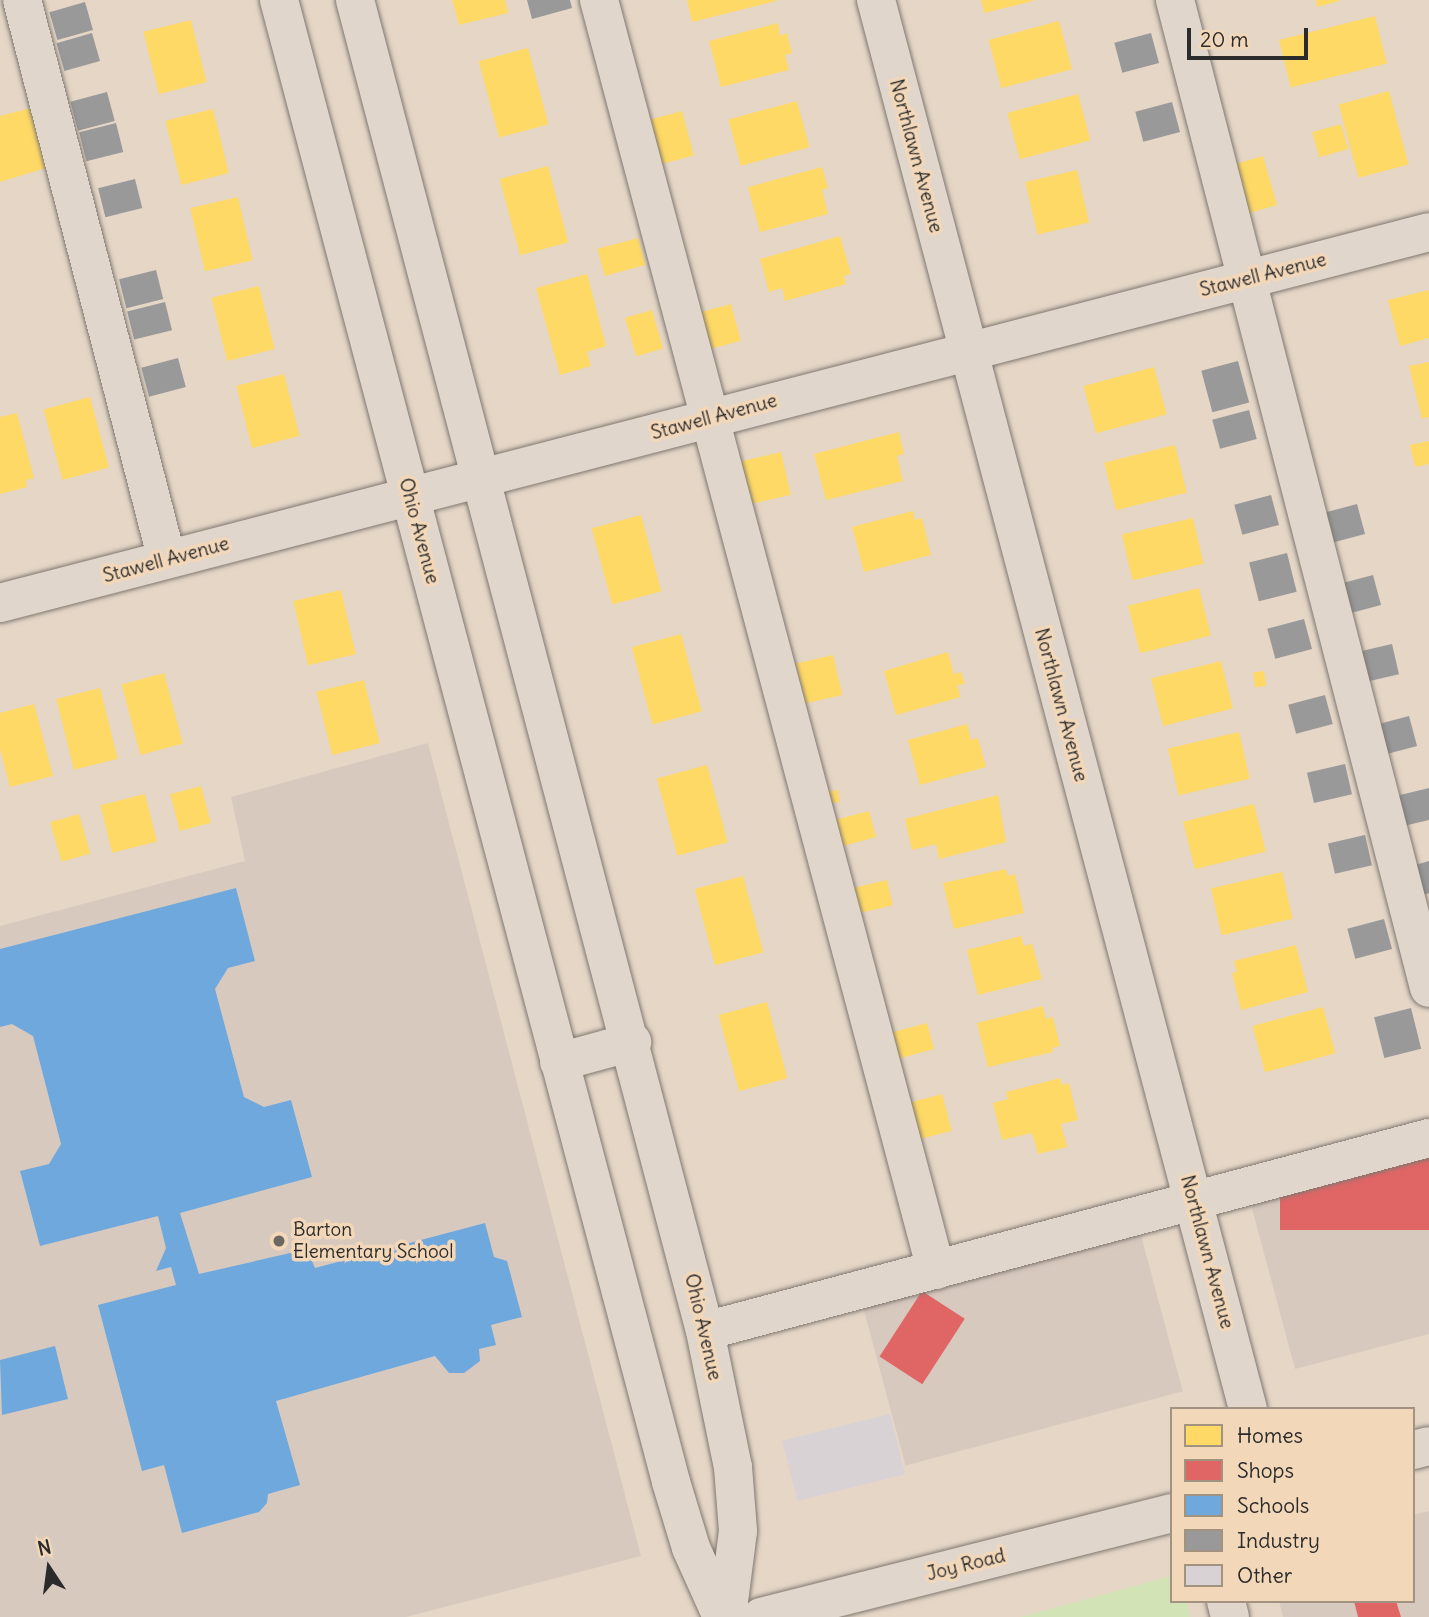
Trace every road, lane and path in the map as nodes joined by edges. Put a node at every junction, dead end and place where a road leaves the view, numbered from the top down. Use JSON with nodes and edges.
{"nodes":[{"id":1,"x":22,"y":0,"type":"edge"},
{"id":2,"x":279,"y":0,"type":"edge"},
{"id":3,"x":355,"y":0,"type":"edge"},
{"id":4,"x":600,"y":0,"type":"edge"},
{"id":5,"x":876,"y":0,"type":"edge"},
{"id":6,"x":1175,"y":0,"type":"edge"},
{"id":7,"x":1429,"y":232,"type":"edge"},
{"id":8,"x":1249,"y":278,"type":"junction"},
{"id":9,"x":966,"y":350,"type":"junction"},
{"id":10,"x":711,"y":418,"type":"junction"},
{"id":11,"x":481,"y":478,"type":"junction"},
{"id":12,"x":409,"y":497,"type":"junction"},
{"id":13,"x":167,"y":560,"type":"junction"},
{"id":14,"x":0,"y":603,"type":"edge"},
{"id":15,"x":1429,"y":988,"type":"edge"},
{"id":16,"x":632,"y":1042,"type":"junction"},
{"id":17,"x":559,"y":1062,"type":"junction"},
{"id":18,"x":1429,"y":1138,"type":"edge"},
{"id":19,"x":1194,"y":1201,"type":"junction"},
{"id":20,"x":936,"y":1270,"type":"junction"},
{"id":21,"x":705,"y":1331,"type":"junction"},
{"id":22,"x":1247,"y":1407,"type":"edge"},
{"id":23,"x":1170,"y":1514,"type":"edge"},
{"id":24,"x":725,"y":1617,"type":"edge"},
{"id":25,"x":761,"y":1617,"type":"edge"}],
"edges":[{"from":1,"to":13,"type":"street"},
{"from":2,"to":12,"type":"street","name":"Ohio Avenue"},
{"from":3,"to":11,"type":"street","name":"Ohio Avenue"},
{"from":4,"to":10,"type":"street"},
{"from":5,"to":9,"type":"street","name":"Northlawn Avenue"},
{"from":6,"to":8,"type":"street"},
{"from":7,"to":8,"type":"street","name":"Stawell Avenue"},
{"from":8,"to":9,"type":"street","name":"Stawell Avenue"},
{"from":8,"to":15,"type":"street"},
{"from":9,"to":10,"type":"street","name":"Stawell Avenue"},
{"from":9,"to":19,"type":"street","name":"Northlawn Avenue"},
{"from":10,"to":11,"type":"street","name":"Stawell Avenue"},
{"from":10,"to":20,"type":"street"},
{"from":11,"to":12,"type":"street","name":"Stawell Avenue"},
{"from":11,"to":16,"type":"street","name":"Ohio Avenue"},
{"from":12,"to":13,"type":"street","name":"Stawell Avenue"},
{"from":12,"to":17,"type":"street","name":"Ohio Avenue"},
{"from":13,"to":14,"type":"street","name":"Stawell Avenue"},
{"from":16,"to":17,"type":"street"},
{"from":16,"to":21,"type":"street","name":"Ohio Avenue"},
{"from":17,"to":24,"type":"street","name":"Ohio Avenue"},
{"from":18,"to":19,"type":"street"},
{"from":19,"to":20,"type":"street"},
{"from":19,"to":22,"type":"street","name":"Northlawn Avenue"},
{"from":20,"to":21,"type":"street"},
{"from":21,"to":24,"type":"street","name":"Ohio Avenue"},
{"from":23,"to":25,"type":"street","name":"Joy Road"}]}
